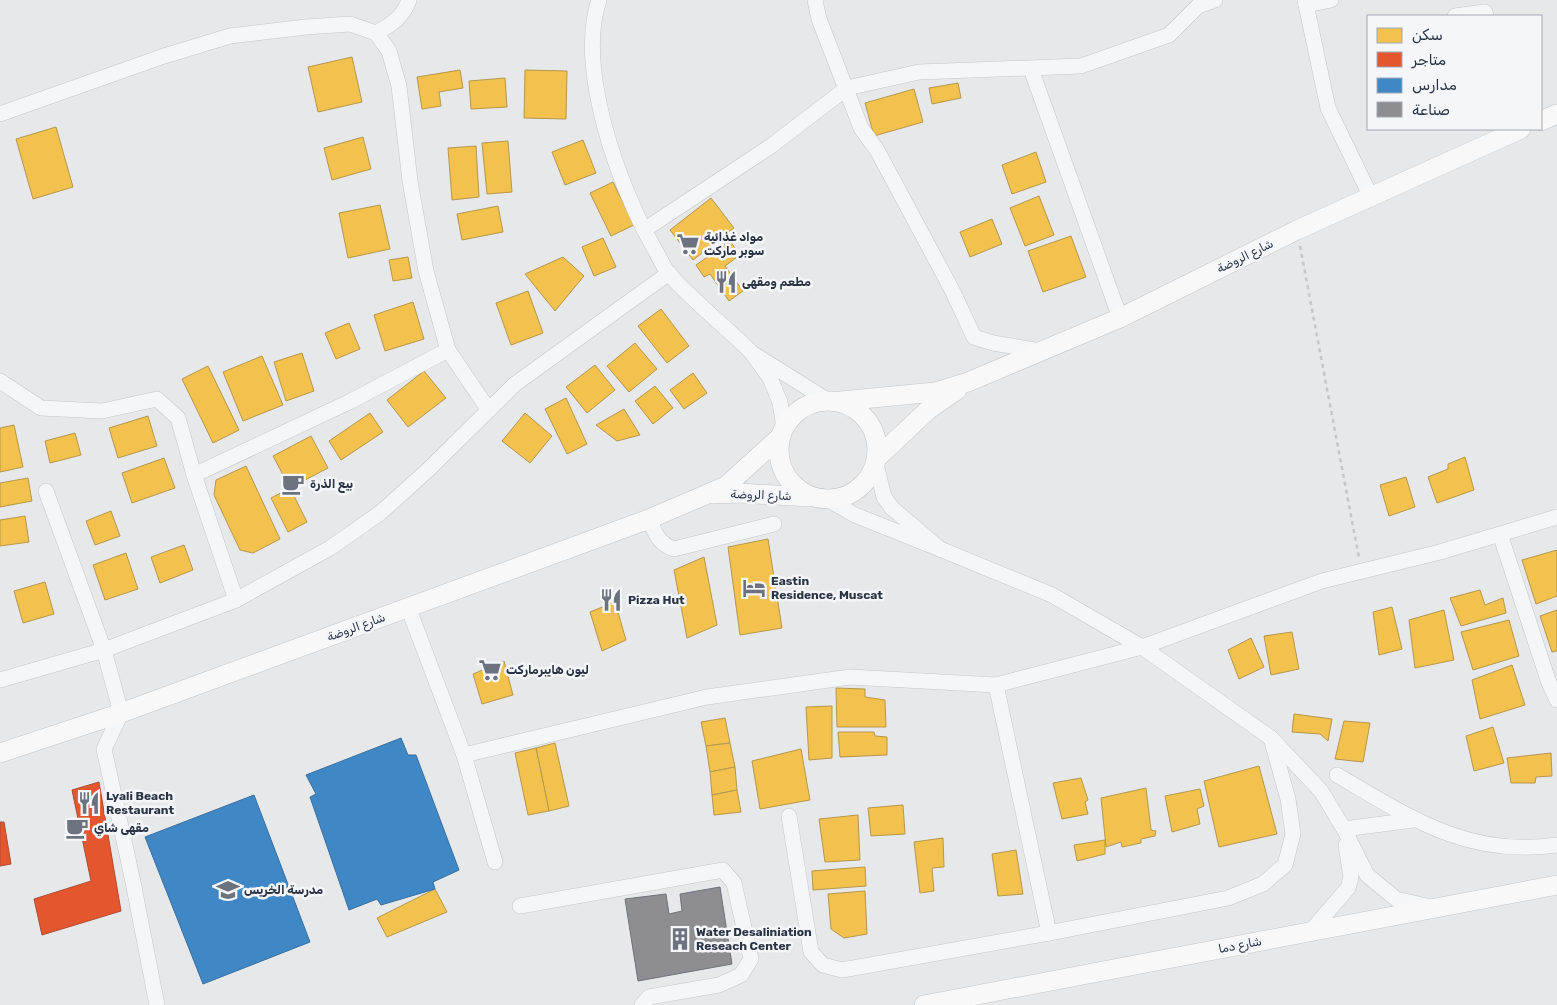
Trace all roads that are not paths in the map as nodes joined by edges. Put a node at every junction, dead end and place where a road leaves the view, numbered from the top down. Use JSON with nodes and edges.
{"nodes":[{"id":1,"x":409,"y":0,"type":"edge"},
{"id":2,"x":599,"y":0,"type":"edge"},
{"id":3,"x":815,"y":0,"type":"edge"},
{"id":4,"x":1215,"y":0,"type":"edge"},
{"id":5,"x":1331,"y":0,"type":"edge"},
{"id":6,"x":1198,"y":3,"type":"edge"},
{"id":7,"x":1305,"y":3,"type":"edge"},
{"id":8,"x":1462,"y":15,"type":"edge"},
{"id":9,"x":1486,"y":15,"type":"edge"},
{"id":10,"x":376,"y":33,"type":"junction"},
{"id":11,"x":1032,"y":69,"type":"junction"},
{"id":12,"x":847,"y":88,"type":"junction"},
{"id":13,"x":0,"y":114,"type":"edge"},
{"id":14,"x":1557,"y":114,"type":"edge"},
{"id":15,"x":1542,"y":121,"type":"edge"},
{"id":16,"x":1518,"y":130,"type":"edge"},
{"id":17,"x":1371,"y":197,"type":"junction"},
{"id":18,"x":644,"y":230,"type":"junction"},
{"id":19,"x":669,"y":274,"type":"junction"},
{"id":20,"x":1120,"y":318,"type":"junction"},
{"id":21,"x":448,"y":350,"type":"junction"},
{"id":22,"x":1041,"y":351,"type":"junction"},
{"id":23,"x":752,"y":353,"type":"junction"},
{"id":24,"x":0,"y":381,"type":"edge"},
{"id":25,"x":968,"y":382,"type":"junction"},
{"id":26,"x":834,"y":401,"type":"junction"},
{"id":27,"x":488,"y":409,"type":"junction"},
{"id":28,"x":782,"y":432,"type":"junction"},
{"id":29,"x":877,"y":461,"type":"junction"},
{"id":30,"x":194,"y":475,"type":"junction"},
{"id":31,"x":46,"y":490,"type":"dead end"},
{"id":32,"x":709,"y":494,"type":"junction"},
{"id":33,"x":820,"y":498,"type":"junction"},
{"id":34,"x":1557,"y":517,"type":"edge"},
{"id":35,"x":649,"y":520,"type":"junction"},
{"id":36,"x":774,"y":524,"type":"dead end"},
{"id":37,"x":1500,"y":534,"type":"junction"},
{"id":38,"x":940,"y":549,"type":"junction"},
{"id":39,"x":236,"y":600,"type":"junction"},
{"id":40,"x":408,"y":607,"type":"junction"},
{"id":41,"x":1142,"y":647,"type":"junction"},
{"id":42,"x":104,"y":650,"type":"junction"},
{"id":43,"x":0,"y":680,"type":"edge"},
{"id":44,"x":996,"y":686,"type":"junction"},
{"id":45,"x":1557,"y":700,"type":"edge"},
{"id":46,"x":121,"y":713,"type":"junction"},
{"id":47,"x":1271,"y":738,"type":"junction"},
{"id":48,"x":0,"y":753,"type":"edge"},
{"id":49,"x":464,"y":755,"type":"junction"},
{"id":50,"x":1337,"y":775,"type":"dead end"},
{"id":51,"x":789,"y":816,"type":"dead end"},
{"id":52,"x":1413,"y":820,"type":"junction"},
{"id":53,"x":1344,"y":829,"type":"junction"},
{"id":54,"x":1557,"y":845,"type":"edge"},
{"id":55,"x":495,"y":862,"type":"dead end"},
{"id":56,"x":1557,"y":885,"type":"edge"},
{"id":57,"x":520,"y":906,"type":"dead end"},
{"id":58,"x":1433,"y":908,"type":"junction"},
{"id":59,"x":1310,"y":932,"type":"junction"},
{"id":60,"x":1049,"y":933,"type":"junction"},
{"id":61,"x":157,"y":1005,"type":"edge"},
{"id":62,"x":642,"y":1005,"type":"edge"},
{"id":63,"x":924,"y":1005,"type":"edge"}],
"edges":[{"from":1,"to":10,"type":"street"},
{"from":2,"to":18,"type":"street"},
{"from":3,"to":12,"type":"street"},
{"from":4,"to":6,"type":"street"},
{"from":5,"to":7,"type":"street"},
{"from":6,"to":11,"type":"street"},
{"from":7,"to":17,"type":"street"},
{"from":8,"to":9,"type":"street"},
{"from":10,"to":13,"type":"street"},
{"from":10,"to":21,"type":"street"},
{"from":11,"to":12,"type":"street"},
{"from":11,"to":20,"type":"street"},
{"from":12,"to":18,"type":"street"},
{"from":12,"to":22,"type":"street"},
{"from":14,"to":15,"type":"main road"},
{"from":16,"to":17,"type":"main road","name":"شارع الروضة"},
{"from":17,"to":20,"type":"main road","name":"شارع الروضة"},
{"from":18,"to":19,"type":"street"},
{"from":19,"to":23,"type":"street"},
{"from":19,"to":27,"type":"street"},
{"from":20,"to":22,"type":"main road","name":"شارع الروضة"},
{"from":21,"to":27,"type":"street"},
{"from":21,"to":30,"type":"street"},
{"from":22,"to":25,"type":"main road","name":"شارع الروضة"},
{"from":23,"to":26,"type":"street"},
{"from":23,"to":28,"type":"street"},
{"from":24,"to":30,"type":"street"},
{"from":25,"to":26,"type":"main road","name":"شارع الروضة"},
{"from":25,"to":29,"type":"main road","name":"شارع الروضة"},
{"from":26,"to":28,"type":"main road"},
{"from":26,"to":29,"type":"main road"},
{"from":27,"to":39,"type":"street"},
{"from":28,"to":32,"type":"main road","name":"شارع الروضة"},
{"from":28,"to":33,"type":"main road"},
{"from":29,"to":33,"type":"main road"},
{"from":29,"to":38,"type":"street"},
{"from":30,"to":39,"type":"street"},
{"from":31,"to":42,"type":"street"},
{"from":32,"to":33,"type":"main road","name":"شارع الروضة"},
{"from":32,"to":35,"type":"main road","name":"شارع الروضة"},
{"from":33,"to":38,"type":"street"},
{"from":34,"to":37,"type":"street"},
{"from":35,"to":36,"type":"street"},
{"from":35,"to":40,"type":"main road","name":"شارع الروضة"},
{"from":37,"to":41,"type":"street"},
{"from":37,"to":45,"type":"street"},
{"from":38,"to":41,"type":"street"},
{"from":39,"to":42,"type":"street"},
{"from":40,"to":46,"type":"main road","name":"شارع الروضة"},
{"from":40,"to":49,"type":"street"},
{"from":41,"to":44,"type":"street"},
{"from":41,"to":47,"type":"street"},
{"from":42,"to":43,"type":"street"},
{"from":42,"to":46,"type":"street"},
{"from":44,"to":49,"type":"street"},
{"from":44,"to":60,"type":"street"},
{"from":46,"to":48,"type":"main road","name":"شارع الروضة"},
{"from":46,"to":61,"type":"street"},
{"from":47,"to":53,"type":"street"},
{"from":47,"to":60,"type":"street"},
{"from":49,"to":55,"type":"street"},
{"from":50,"to":52,"type":"street"},
{"from":51,"to":60,"type":"street"},
{"from":52,"to":53,"type":"street"},
{"from":52,"to":54,"type":"street"},
{"from":53,"to":58,"type":"street"},
{"from":53,"to":59,"type":"street"},
{"from":56,"to":58,"type":"main road","name":"شارع دما"},
{"from":57,"to":62,"type":"street"},
{"from":58,"to":59,"type":"main road","name":"شارع دما"},
{"from":59,"to":63,"type":"main road","name":"شارع دما"}]}
